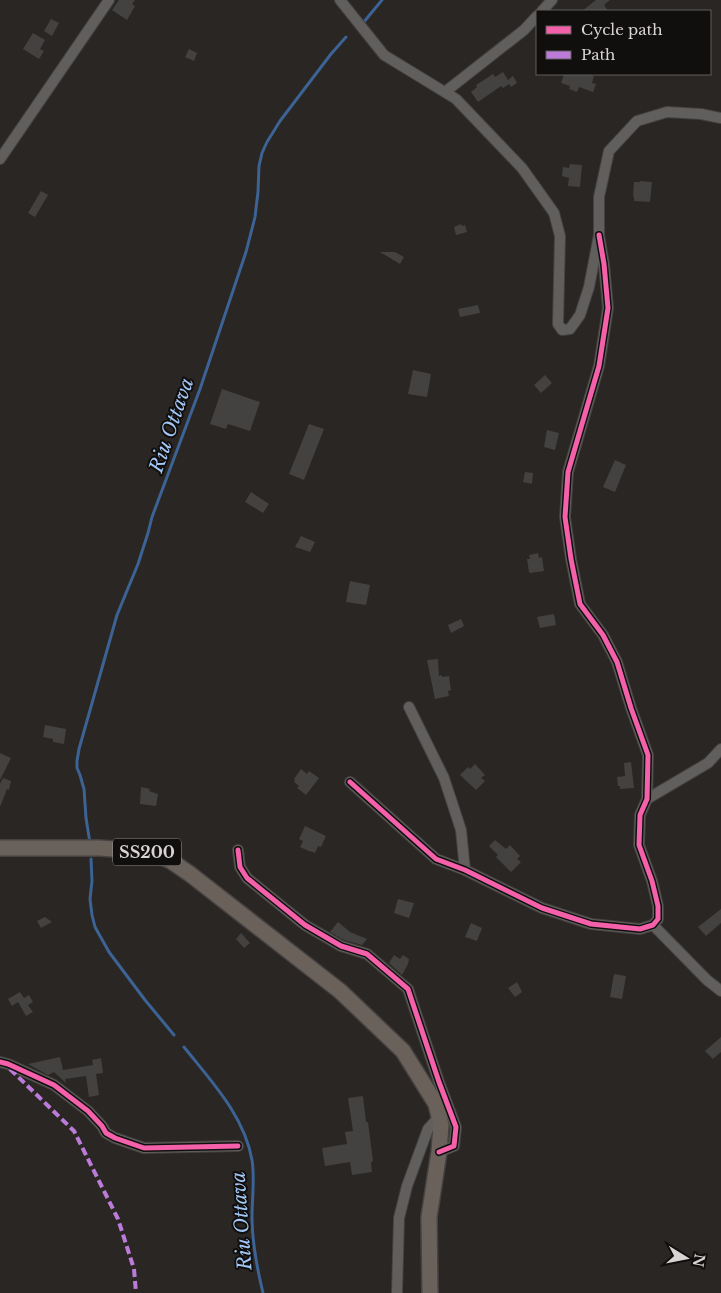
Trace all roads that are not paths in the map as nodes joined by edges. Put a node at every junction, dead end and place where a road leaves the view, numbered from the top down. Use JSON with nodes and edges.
{"nodes":[{"id":1,"x":109,"y":0,"type":"edge"},
{"id":2,"x":340,"y":0,"type":"edge"},
{"id":3,"x":552,"y":0,"type":"edge"},
{"id":4,"x":543,"y":10,"type":"edge"},
{"id":5,"x":536,"y":17,"type":"edge"},
{"id":6,"x":444,"y":92,"type":"junction"},
{"id":7,"x":721,"y":118,"type":"edge"},
{"id":8,"x":0,"y":159,"type":"edge"},
{"id":9,"x":598,"y":235,"type":"junction"},
{"id":10,"x":409,"y":707,"type":"dead end"},
{"id":11,"x":721,"y":749,"type":"edge"},
{"id":12,"x":350,"y":782,"type":"dead end"},
{"id":13,"x":647,"y":799,"type":"junction"},
{"id":14,"x":0,"y":848,"type":"edge"},
{"id":15,"x":238,"y":850,"type":"dead end"},
{"id":16,"x":465,"y":870,"type":"junction"},
{"id":17,"x":653,"y":925,"type":"junction"},
{"id":18,"x":721,"y":991,"type":"edge"},
{"id":19,"x":0,"y":1062,"type":"edge"},
{"id":20,"x":439,"y":1117,"type":"junction"},
{"id":21,"x":238,"y":1146,"type":"dead end"},
{"id":22,"x":439,"y":1152,"type":"junction"},
{"id":23,"x":397,"y":1293,"type":"edge"},
{"id":24,"x":430,"y":1293,"type":"edge"}],
"edges":[{"from":1,"to":8,"type":"street"},
{"from":2,"to":6,"type":"street"},
{"from":3,"to":4,"type":"street"},
{"from":5,"to":6,"type":"street"},
{"from":6,"to":9,"type":"street"},
{"from":7,"to":9,"type":"street"},
{"from":9,"to":13,"type":"street"},
{"from":10,"to":16,"type":"street"},
{"from":11,"to":13,"type":"street"},
{"from":12,"to":16,"type":"street"},
{"from":13,"to":17,"type":"street"},
{"from":14,"to":20,"type":"main road","number":"SS200"},
{"from":15,"to":22,"type":"street"},
{"from":16,"to":17,"type":"street"},
{"from":17,"to":18,"type":"street"},
{"from":19,"to":21,"type":"street"},
{"from":20,"to":22,"type":"main road","number":"SS200"},
{"from":20,"to":23,"type":"street"},
{"from":22,"to":24,"type":"main road","number":"SS200"}]}
